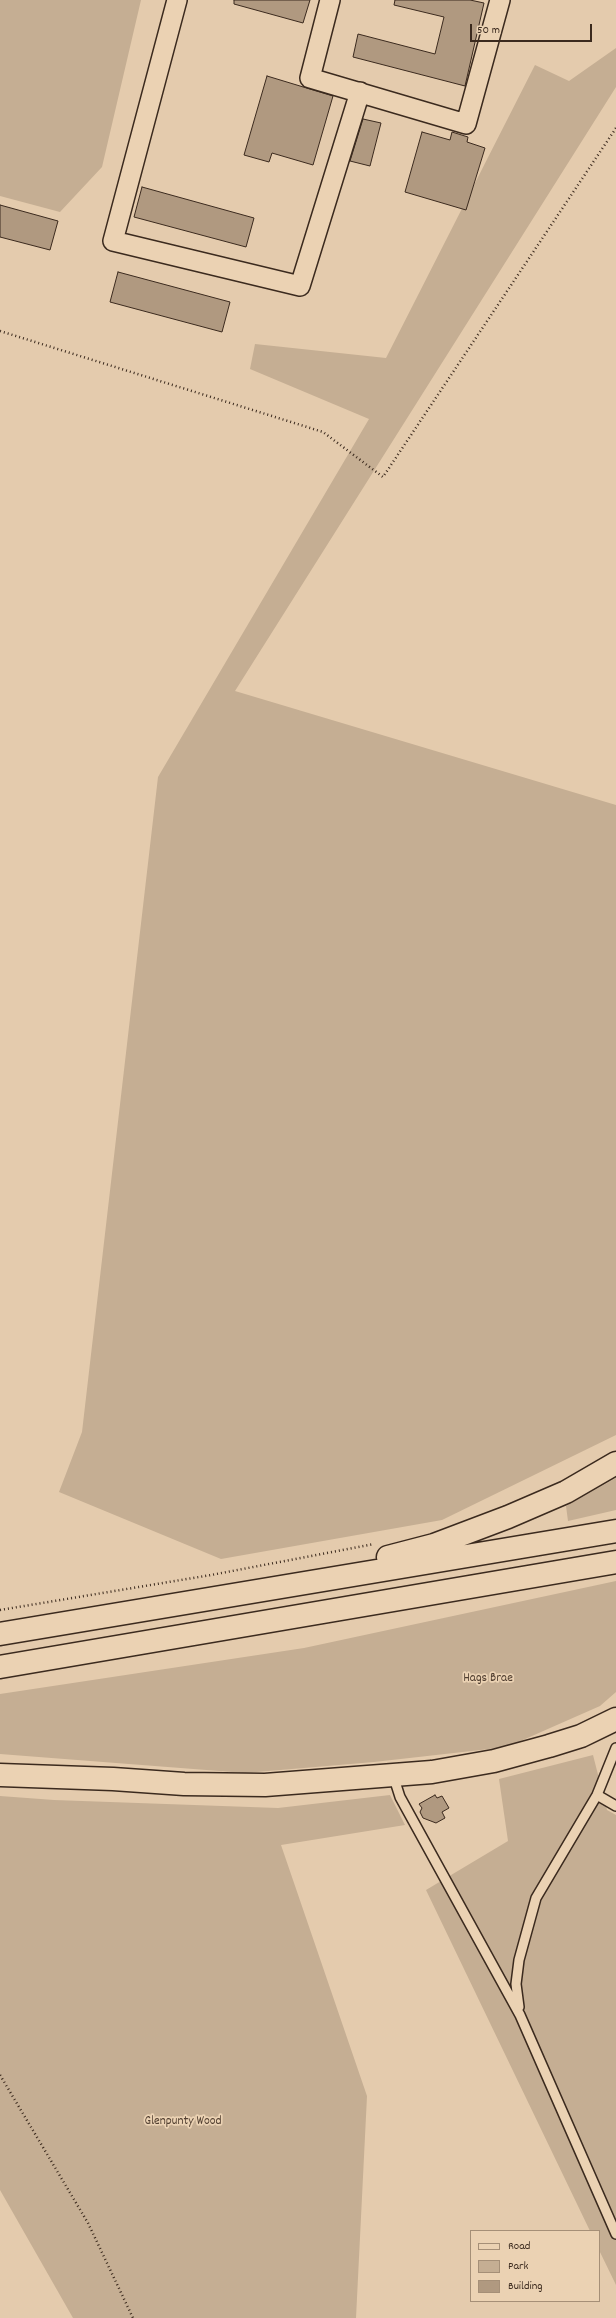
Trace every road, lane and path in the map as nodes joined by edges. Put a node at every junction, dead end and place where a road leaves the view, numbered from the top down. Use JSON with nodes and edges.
{"nodes":[{"id":1,"x":177,"y":0,"type":"edge"},
{"id":2,"x":330,"y":0,"type":"edge"},
{"id":3,"x":500,"y":0,"type":"edge"},
{"id":4,"x":360,"y":92,"type":"junction"},
{"id":5,"x":616,"y":128,"type":"edge"},
{"id":6,"x":0,"y":331,"type":"edge"},
{"id":7,"x":616,"y":1463,"type":"edge"},
{"id":8,"x":616,"y":1531,"type":"edge"},
{"id":9,"x":378,"y":1543,"type":"dead end"},
{"id":10,"x":616,"y":1562,"type":"edge"},
{"id":11,"x":287,"y":1585,"type":"junction"},
{"id":12,"x":0,"y":1610,"type":"edge"},
{"id":13,"x":0,"y":1634,"type":"edge"},
{"id":14,"x":0,"y":1667,"type":"edge"},
{"id":15,"x":616,"y":1719,"type":"edge"},
{"id":16,"x":616,"y":1748,"type":"edge"},
{"id":17,"x":0,"y":1775,"type":"edge"},
{"id":18,"x":393,"y":1775,"type":"junction"},
{"id":19,"x":597,"y":1796,"type":"junction"},
{"id":20,"x":616,"y":1806,"type":"edge"},
{"id":21,"x":520,"y":2015,"type":"junction"},
{"id":22,"x":0,"y":2075,"type":"edge"},
{"id":23,"x":616,"y":2234,"type":"edge"},
{"id":24,"x":133,"y":2318,"type":"edge"}],
"edges":[{"from":1,"to":4,"type":"street"},
{"from":2,"to":4,"type":"street"},
{"from":3,"to":4,"type":"street"},
{"from":5,"to":6,"type":"path"},
{"from":7,"to":11,"type":"main road"},
{"from":8,"to":11,"type":"main road"},
{"from":9,"to":12,"type":"path"},
{"from":10,"to":14,"type":"main road"},
{"from":11,"to":13,"type":"main road"},
{"from":15,"to":18,"type":"main road"},
{"from":16,"to":19,"type":"lane"},
{"from":17,"to":18,"type":"main road"},
{"from":18,"to":21,"type":"lane"},
{"from":19,"to":20,"type":"lane"},
{"from":19,"to":21,"type":"lane"},
{"from":21,"to":23,"type":"lane"},
{"from":22,"to":24,"type":"path"}]}
